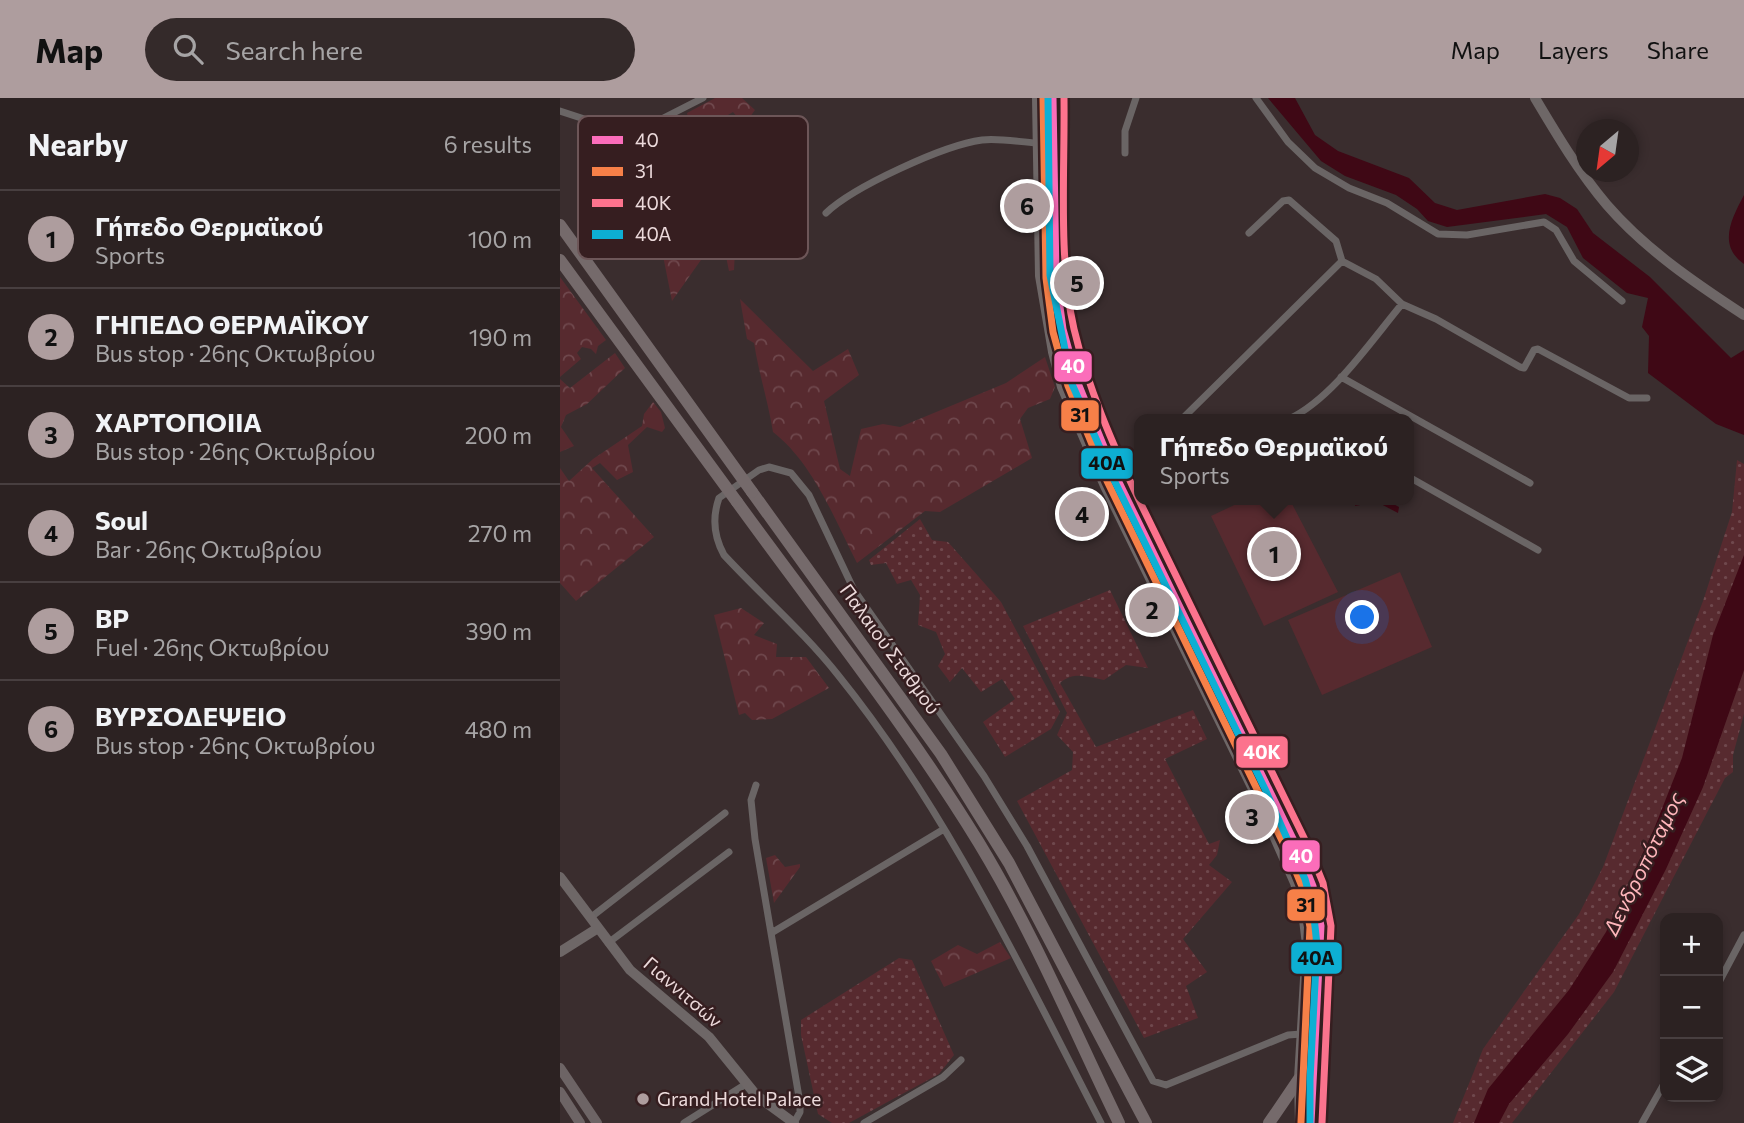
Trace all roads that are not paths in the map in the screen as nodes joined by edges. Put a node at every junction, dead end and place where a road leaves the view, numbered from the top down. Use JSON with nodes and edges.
{"nodes":[{"id":1,"x":703,"y":98,"type":"edge"},
{"id":2,"x":1037,"y":98,"type":"edge"},
{"id":3,"x":1053,"y":98,"type":"edge"},
{"id":4,"x":1136,"y":98,"type":"edge"},
{"id":5,"x":1256,"y":98,"type":"edge"},
{"id":6,"x":1535,"y":98,"type":"edge"},
{"id":7,"x":560,"y":111,"type":"edge"},
{"id":8,"x":669,"y":116,"type":"edge"},
{"id":9,"x":578,"y":117,"type":"edge"},
{"id":10,"x":1037,"y":143,"type":"junction"},
{"id":11,"x":1125,"y":153,"type":"dead end"},
{"id":12,"x":826,"y":213,"type":"dead end"},
{"id":13,"x":560,"y":225,"type":"edge"},
{"id":14,"x":1249,"y":233,"type":"dead end"},
{"id":15,"x":578,"y":250,"type":"edge"},
{"id":16,"x":584,"y":259,"type":"edge"},
{"id":17,"x":560,"y":260,"type":"edge"},
{"id":18,"x":1342,"y":261,"type":"junction"},
{"id":19,"x":1622,"y":300,"type":"dead end"},
{"id":20,"x":1402,"y":304,"type":"junction"},
{"id":21,"x":1743,"y":314,"type":"edge"},
{"id":22,"x":1341,"y":377,"type":"junction"},
{"id":23,"x":1647,"y":398,"type":"dead end"},
{"id":24,"x":1187,"y":414,"type":"edge"},
{"id":25,"x":1300,"y":414,"type":"edge"},
{"id":26,"x":1407,"y":414,"type":"edge"},
{"id":27,"x":1414,"y":418,"type":"edge"},
{"id":28,"x":1134,"y":461,"type":"edge"},
{"id":29,"x":1116,"y":476,"type":"junction"},
{"id":30,"x":1414,"y":480,"type":"edge"},
{"id":31,"x":1530,"y":483,"type":"dead end"},
{"id":32,"x":1105,"y":486,"type":"junction"},
{"id":33,"x":1134,"y":492,"type":"edge"},
{"id":34,"x":1127,"y":495,"type":"junction"},
{"id":35,"x":1538,"y":550,"type":"dead end"},
{"id":36,"x":756,"y":785,"type":"dead end"},
{"id":37,"x":725,"y":813,"type":"dead end"},
{"id":38,"x":944,"y":829,"type":"junction"},
{"id":39,"x":729,"y":852,"type":"dead end"},
{"id":40,"x":560,"y":877,"type":"edge"},
{"id":41,"x":590,"y":918,"type":"junction"},
{"id":42,"x":598,"y":929,"type":"junction"},
{"id":43,"x":773,"y":932,"type":"junction"},
{"id":44,"x":1744,"y":935,"type":"edge"},
{"id":45,"x":608,"y":943,"type":"junction"},
{"id":46,"x":560,"y":952,"type":"edge"},
{"id":47,"x":1722,"y":976,"type":"edge"},
{"id":48,"x":1315,"y":1032,"type":"junction"},
{"id":49,"x":1301,"y":1033,"type":"junction"},
{"id":50,"x":961,"y":1060,"type":"dead end"},
{"id":51,"x":560,"y":1068,"type":"edge"},
{"id":52,"x":1299,"y":1079,"type":"junction"},
{"id":53,"x":746,"y":1084,"type":"junction"},
{"id":54,"x":1660,"y":1091,"type":"edge"},
{"id":55,"x":560,"y":1093,"type":"edge"},
{"id":56,"x":580,"y":1123,"type":"edge"},
{"id":57,"x":597,"y":1123,"type":"edge"},
{"id":58,"x":684,"y":1123,"type":"edge"},
{"id":59,"x":794,"y":1123,"type":"edge"},
{"id":60,"x":864,"y":1123,"type":"edge"},
{"id":61,"x":1101,"y":1123,"type":"edge"},
{"id":62,"x":1119,"y":1123,"type":"edge"},
{"id":63,"x":1146,"y":1123,"type":"edge"},
{"id":64,"x":1269,"y":1123,"type":"edge"},
{"id":65,"x":1300,"y":1123,"type":"edge"},
{"id":66,"x":1311,"y":1123,"type":"edge"},
{"id":67,"x":1642,"y":1123,"type":"edge"}],
"edges":[{"from":1,"to":8,"type":"street"},
{"from":2,"to":10,"type":"main road"},
{"from":3,"to":29,"type":"main road"},
{"from":4,"to":11,"type":"street"},
{"from":5,"to":19,"type":"street"},
{"from":6,"to":21,"type":"main road"},
{"from":7,"to":9,"type":"street"},
{"from":10,"to":12,"type":"street"},
{"from":10,"to":32,"type":"main road"},
{"from":13,"to":15,"type":"highway","name":"Παλαιού Σταθμού","bridge":true},
{"from":14,"to":18,"type":"street"},
{"from":16,"to":63,"type":"highway","name":"Παλαιού Σταθμού","bridge":true},
{"from":17,"to":62,"type":"highway","name":"Παλαιού Σταθμού","bridge":true},
{"from":18,"to":20,"type":"street"},
{"from":18,"to":24,"type":"street"},
{"from":20,"to":22,"type":"street"},
{"from":20,"to":23,"type":"street"},
{"from":22,"to":25,"type":"street"},
{"from":22,"to":26,"type":"street"},
{"from":27,"to":31,"type":"street"},
{"from":28,"to":29,"type":"street"},
{"from":29,"to":32,"type":"street"},
{"from":29,"to":34,"type":"main road"},
{"from":30,"to":35,"type":"street"},
{"from":32,"to":49,"type":"main road"},
{"from":33,"to":34,"type":"street"},
{"from":34,"to":48,"type":"main road"},
{"from":36,"to":43,"type":"street"},
{"from":37,"to":41,"type":"street"},
{"from":38,"to":43,"type":"street"},
{"from":38,"to":49,"type":"street"},
{"from":38,"to":61,"type":"street"},
{"from":39,"to":45,"type":"street"},
{"from":40,"to":41,"type":"main road","name":"Γιαννιτσών"},
{"from":41,"to":42,"type":"main road","name":"Γιαννιτσών"},
{"from":42,"to":45,"type":"main road","name":"Γιαννιτσών"},
{"from":42,"to":46,"type":"main road"},
{"from":43,"to":59,"type":"street"},
{"from":44,"to":47,"type":"street"},
{"from":45,"to":53,"type":"main road","name":"Γιαννιτσών"},
{"from":48,"to":49,"type":"street"},
{"from":48,"to":66,"type":"main road"},
{"from":49,"to":52,"type":"main road"},
{"from":50,"to":60,"type":"street"},
{"from":51,"to":57,"type":"main road"},
{"from":52,"to":64,"type":"highway"},
{"from":52,"to":65,"type":"main road"},
{"from":53,"to":58,"type":"street"},
{"from":53,"to":59,"type":"main road","name":"Γιαννιτσών"},
{"from":54,"to":67,"type":"street"},
{"from":55,"to":56,"type":"main road"}]}
